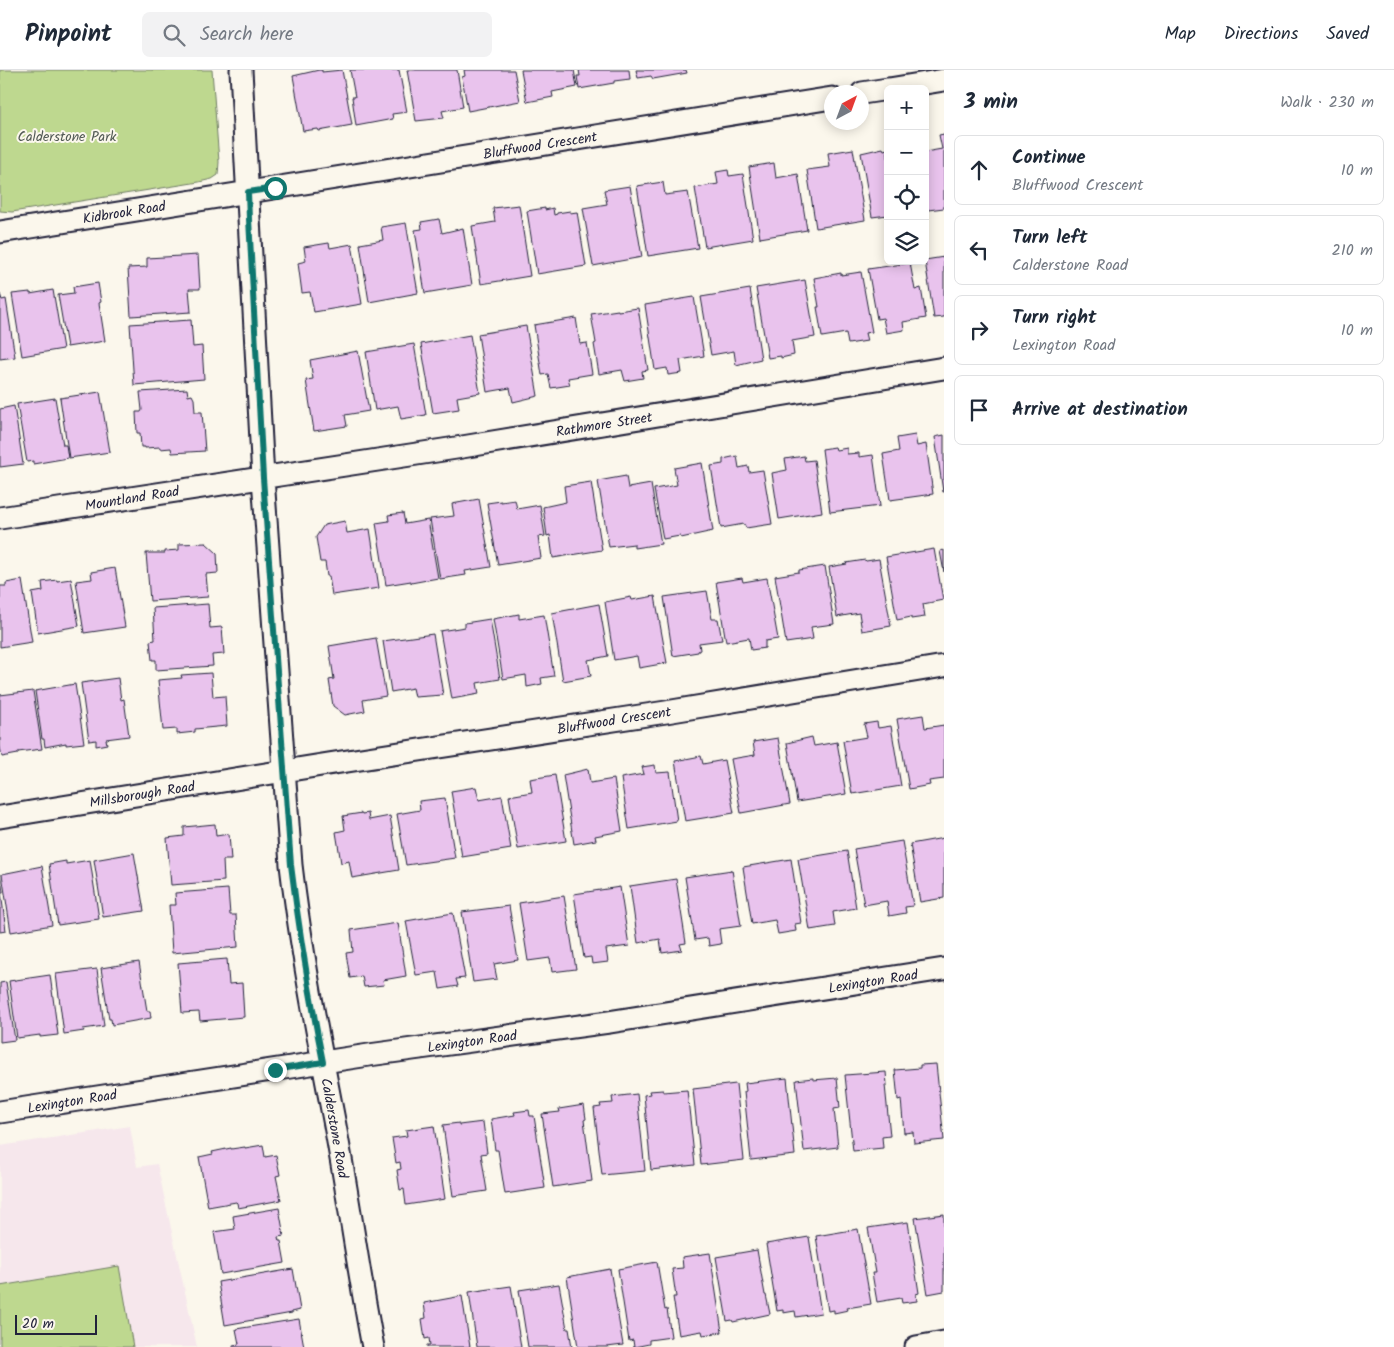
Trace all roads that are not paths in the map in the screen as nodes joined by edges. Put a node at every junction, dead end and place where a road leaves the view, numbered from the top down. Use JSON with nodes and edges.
{"nodes":[{"id":1,"x":241,"y":70,"type":"edge"},
{"id":2,"x":944,"y":80,"type":"edge"},
{"id":3,"x":913,"y":85,"type":"edge"},
{"id":4,"x":884,"y":90,"type":"edge"},
{"id":5,"x":869,"y":92,"type":"edge"},
{"id":6,"x":824,"y":99,"type":"edge"},
{"id":7,"x":248,"y":192,"type":"junction"},
{"id":8,"x":0,"y":232,"type":"edge"},
{"id":9,"x":944,"y":368,"type":"edge"},
{"id":10,"x":263,"y":478,"type":"junction"},
{"id":11,"x":0,"y":518,"type":"edge"},
{"id":12,"x":944,"y":666,"type":"edge"},
{"id":13,"x":284,"y":772,"type":"junction"},
{"id":14,"x":0,"y":816,"type":"edge"},
{"id":15,"x":944,"y":969,"type":"edge"},
{"id":16,"x":323,"y":1062,"type":"junction"},
{"id":17,"x":0,"y":1112,"type":"edge"},
{"id":18,"x":944,"y":1342,"type":"edge"},
{"id":19,"x":373,"y":1347,"type":"edge"},
{"id":20,"x":916,"y":1347,"type":"edge"}],
"edges":[{"from":1,"to":7,"type":"street","name":"Calderstone Road"},
{"from":2,"to":3,"type":"street"},
{"from":4,"to":5,"type":"street"},
{"from":6,"to":7,"type":"street","name":"Bluffwood Crescent"},
{"from":7,"to":8,"type":"street","name":"Kidbrook Road"},
{"from":7,"to":10,"type":"street","name":"Calderstone Road"},
{"from":9,"to":10,"type":"street","name":"Rathmore Street"},
{"from":10,"to":11,"type":"street","name":"Mountland Road"},
{"from":10,"to":13,"type":"street","name":"Calderstone Road"},
{"from":12,"to":13,"type":"street","name":"Bluffwood Crescent"},
{"from":13,"to":14,"type":"street","name":"Millsborough Road"},
{"from":13,"to":16,"type":"street","name":"Calderstone Road"},
{"from":15,"to":16,"type":"street","name":"Lexington Road"},
{"from":16,"to":17,"type":"street","name":"Lexington Road"},
{"from":16,"to":19,"type":"street","name":"Calderstone Road"},
{"from":18,"to":20,"type":"street"}]}
